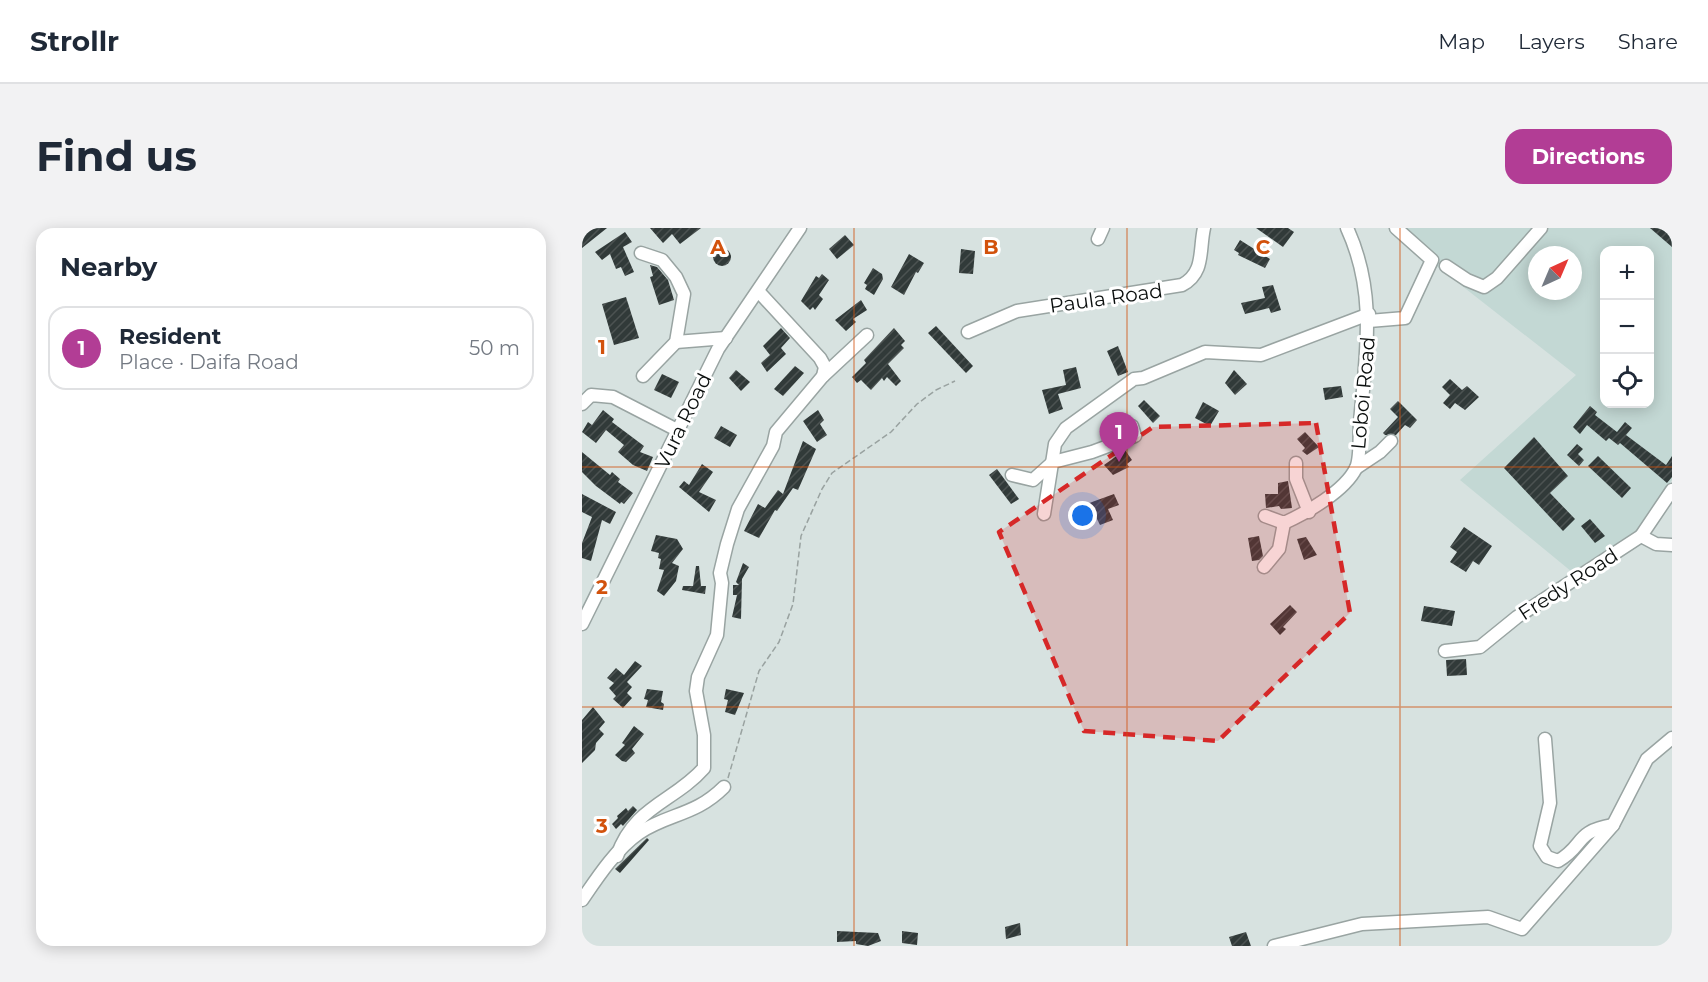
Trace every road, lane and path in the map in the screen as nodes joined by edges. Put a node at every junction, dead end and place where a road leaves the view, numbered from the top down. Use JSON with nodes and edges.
{"nodes":[{"id":1,"x":800,"y":228,"type":"edge"},
{"id":2,"x":1204,"y":228,"type":"edge"},
{"id":3,"x":1347,"y":228,"type":"edge"},
{"id":4,"x":1396,"y":228,"type":"edge"},
{"id":5,"x":1542,"y":228,"type":"edge"},
{"id":6,"x":641,"y":253,"type":"dead end"},
{"id":7,"x":1446,"y":266,"type":"dead end"},
{"id":8,"x":759,"y":292,"type":"junction"},
{"id":9,"x":1369,"y":318,"type":"junction"},
{"id":10,"x":968,"y":332,"type":"dead end"},
{"id":11,"x":867,"y":335,"type":"dead end"},
{"id":12,"x":726,"y":338,"type":"junction"},
{"id":13,"x":676,"y":342,"type":"junction"},
{"id":14,"x":643,"y":376,"type":"dead end"},
{"id":15,"x":823,"y":376,"type":"junction"},
{"id":16,"x":955,"y":381,"type":"dead end"},
{"id":17,"x":582,"y":404,"type":"edge"},
{"id":18,"x":1132,"y":426,"type":"dead end"},
{"id":19,"x":679,"y":431,"type":"junction"},
{"id":20,"x":1391,"y":441,"type":"dead end"},
{"id":21,"x":1053,"y":462,"type":"junction"},
{"id":22,"x":1296,"y":463,"type":"dead end"},
{"id":23,"x":1356,"y":468,"type":"junction"},
{"id":24,"x":1012,"y":475,"type":"dead end"},
{"id":25,"x":1672,"y":490,"type":"edge"},
{"id":26,"x":1309,"y":512,"type":"junction"},
{"id":27,"x":1044,"y":514,"type":"dead end"},
{"id":28,"x":1265,"y":516,"type":"dead end"},
{"id":29,"x":1284,"y":523,"type":"junction"},
{"id":30,"x":1641,"y":536,"type":"junction"},
{"id":31,"x":1672,"y":545,"type":"edge"},
{"id":32,"x":1264,"y":567,"type":"dead end"},
{"id":33,"x":582,"y":624,"type":"edge"},
{"id":34,"x":1445,"y":651,"type":"dead end"},
{"id":35,"x":1672,"y":738,"type":"edge"},
{"id":36,"x":1545,"y":739,"type":"dead end"},
{"id":37,"x":724,"y":787,"type":"joint"},
{"id":38,"x":1613,"y":825,"type":"junction"},
{"id":39,"x":617,"y":855,"type":"junction"},
{"id":40,"x":582,"y":900,"type":"edge"},
{"id":41,"x":1274,"y":946,"type":"edge"}],
"edges":[{"from":1,"to":8,"type":"street","name":"Vura Road"},
{"from":2,"to":10,"type":"street","name":"Paula Road"},
{"from":3,"to":9,"type":"street","name":"Loboi Road"},
{"from":4,"to":9,"type":"street"},
{"from":5,"to":7,"type":"street"},
{"from":6,"to":13,"type":"street"},
{"from":8,"to":12,"type":"street","name":"Vura Road"},
{"from":8,"to":15,"type":"street"},
{"from":9,"to":21,"type":"street"},
{"from":9,"to":23,"type":"street","name":"Loboi Road"},
{"from":11,"to":15,"type":"street"},
{"from":12,"to":13,"type":"street"},
{"from":12,"to":19,"type":"street","name":"Vura Road"},
{"from":13,"to":14,"type":"street"},
{"from":15,"to":39,"type":"street"},
{"from":16,"to":37,"type":"path"},
{"from":17,"to":19,"type":"street"},
{"from":18,"to":21,"type":"street"},
{"from":19,"to":33,"type":"street","name":"Vura Road"},
{"from":20,"to":23,"type":"street"},
{"from":21,"to":24,"type":"street"},
{"from":21,"to":27,"type":"street"},
{"from":22,"to":26,"type":"street"},
{"from":23,"to":26,"type":"street","name":"Loboi Road"},
{"from":25,"to":30,"type":"street","name":"Fredy Road"},
{"from":26,"to":29,"type":"street","name":"Loboi Road"},
{"from":28,"to":29,"type":"street"},
{"from":29,"to":32,"type":"street"},
{"from":30,"to":31,"type":"street"},
{"from":30,"to":34,"type":"street","name":"Fredy Road"},
{"from":35,"to":38,"type":"street"},
{"from":36,"to":38,"type":"street"},
{"from":37,"to":39,"type":"street"},
{"from":38,"to":41,"type":"street"},
{"from":39,"to":40,"type":"street"}]}
